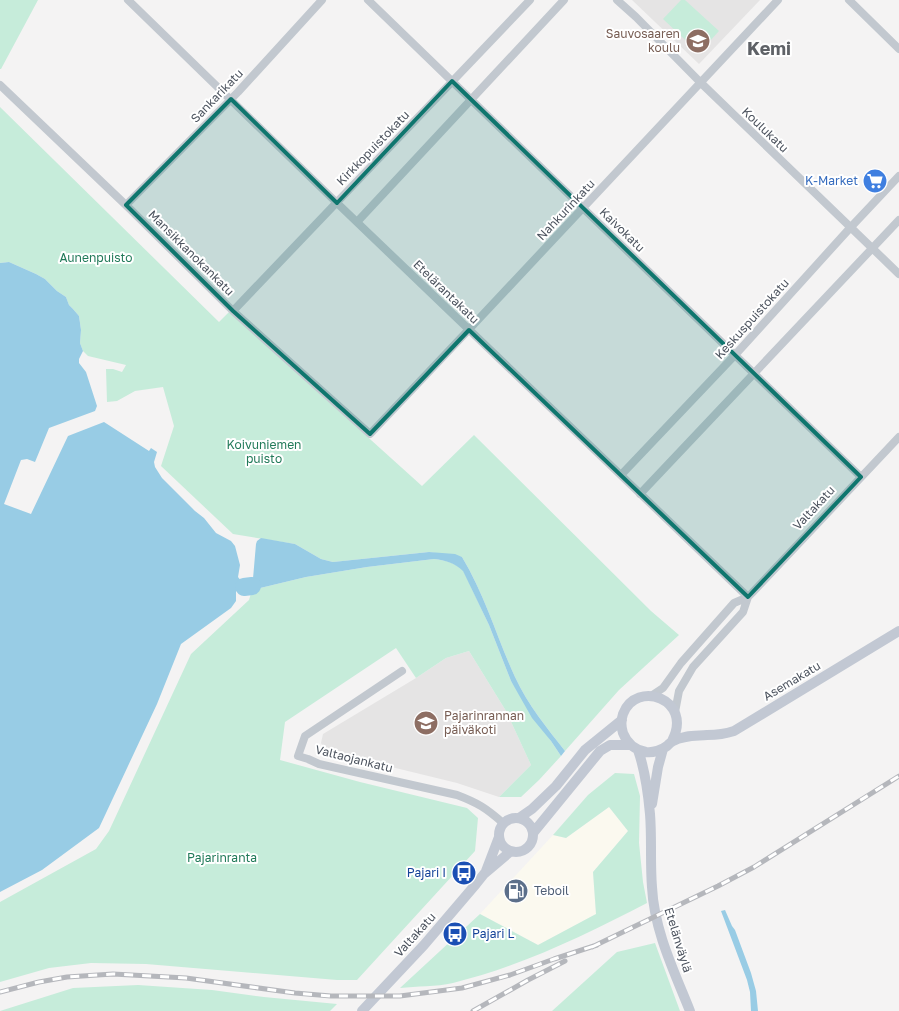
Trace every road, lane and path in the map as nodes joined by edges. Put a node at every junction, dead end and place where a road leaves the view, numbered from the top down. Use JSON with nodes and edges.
{"nodes":[{"id":1,"x":322,"y":0,"type":"edge"},
{"id":2,"x":368,"y":0,"type":"edge"},
{"id":3,"x":530,"y":0,"type":"edge"},
{"id":4,"x":564,"y":0,"type":"edge"},
{"id":5,"x":617,"y":0,"type":"edge"},
{"id":6,"x":778,"y":0,"type":"edge"},
{"id":7,"x":849,"y":0,"type":"edge"},
{"id":8,"x":129,"y":1,"type":"edge"},
{"id":9,"x":899,"y":49,"type":"edge"},
{"id":10,"x":452,"y":82,"type":"junction"},
{"id":11,"x":700,"y":82,"type":"junction"},
{"id":12,"x":0,"y":85,"type":"edge"},
{"id":13,"x":230,"y":99,"type":"junction"},
{"id":14,"x":471,"y":100,"type":"junction"},
{"id":15,"x":899,"y":176,"type":"edge"},
{"id":16,"x":336,"y":203,"type":"junction"},
{"id":17,"x":126,"y":205,"type":"junction"},
{"id":18,"x":583,"y":208,"type":"junction"},
{"id":19,"x":899,"y":220,"type":"edge"},
{"id":20,"x":357,"y":222,"type":"junction"},
{"id":21,"x":850,"y":228,"type":"junction"},
{"id":22,"x":872,"y":249,"type":"junction"},
{"id":23,"x":899,"y":274,"type":"edge"},
{"id":24,"x":233,"y":311,"type":"junction"},
{"id":25,"x":469,"y":330,"type":"junction"},
{"id":26,"x":735,"y":355,"type":"junction"},
{"id":27,"x":754,"y":373,"type":"junction"},
{"id":28,"x":370,"y":434,"type":"joint"},
{"id":29,"x":899,"y":436,"type":"edge"},
{"id":30,"x":621,"y":475,"type":"junction"},
{"id":31,"x":861,"y":477,"type":"junction"},
{"id":32,"x":640,"y":494,"type":"junction"},
{"id":33,"x":748,"y":597,"type":"junction"},
{"id":34,"x":899,"y":631,"type":"edge"},
{"id":35,"x":402,"y":671,"type":"dead end"},
{"id":36,"x":651,"y":696,"type":"junction"},
{"id":37,"x":675,"y":712,"type":"junction"},
{"id":38,"x":622,"y":720,"type":"junction"},
{"id":39,"x":678,"y":724,"type":"junction"},
{"id":40,"x":692,"y":735,"type":"junction"},
{"id":41,"x":672,"y":741,"type":"junction"},
{"id":42,"x":634,"y":747,"type":"junction"},
{"id":43,"x":662,"y":749,"type":"junction"},
{"id":44,"x":650,"y":814,"type":"junction"},
{"id":45,"x":519,"y":818,"type":"junction"},
{"id":46,"x":503,"y":823,"type":"junction"},
{"id":47,"x":533,"y":833,"type":"junction"},
{"id":48,"x":499,"y":837,"type":"junction"},
{"id":49,"x":511,"y":851,"type":"junction"},
{"id":50,"x":484,"y":874,"type":"junction"},
{"id":51,"x":362,"y":1011,"type":"edge"},
{"id":52,"x":690,"y":1011,"type":"edge"}],
"edges":[{"from":1,"to":13,"type":"street","name":"Sankarikatu"},
{"from":2,"to":10,"type":"street","name":"Kaivokatu"},
{"from":3,"to":10,"type":"street","name":"Kirkkopuistokatu"},
{"from":4,"to":14,"type":"street"},
{"from":5,"to":11,"type":"street","name":"Koulukatu"},
{"from":6,"to":11,"type":"street","name":"Nahkurinkatu"},
{"from":7,"to":9,"type":"street"},
{"from":8,"to":13,"type":"street","name":"Etelärantakatu"},
{"from":10,"to":14,"type":"street","name":"Kaivokatu"},
{"from":10,"to":16,"type":"street","name":"Kirkkopuistokatu"},
{"from":11,"to":18,"type":"street","name":"Nahkurinkatu"},
{"from":11,"to":21,"type":"street","name":"Koulukatu"},
{"from":12,"to":17,"type":"street","name":"Mansikkanokankatu"},
{"from":13,"to":16,"type":"street","name":"Etelärantakatu"},
{"from":13,"to":17,"type":"street","name":"Sankarikatu"},
{"from":14,"to":18,"type":"street","name":"Kaivokatu"},
{"from":14,"to":20,"type":"street"},
{"from":15,"to":21,"type":"street","name":"Keskuspuistokatu"},
{"from":16,"to":20,"type":"street","name":"Etelärantakatu"},
{"from":16,"to":24,"type":"street","name":"Kirkkopuistokatu"},
{"from":17,"to":24,"type":"street","name":"Mansikkanokankatu"},
{"from":18,"to":25,"type":"street","name":"Nahkurinkatu"},
{"from":18,"to":26,"type":"street","name":"Kaivokatu"},
{"from":19,"to":22,"type":"street"},
{"from":20,"to":25,"type":"street","name":"Etelärantakatu"},
{"from":21,"to":22,"type":"street","name":"Koulukatu"},
{"from":21,"to":26,"type":"street","name":"Keskuspuistokatu"},
{"from":22,"to":23,"type":"street","name":"Koulukatu"},
{"from":22,"to":27,"type":"street"},
{"from":24,"to":28,"type":"street","name":"Mansikkanokankatu"},
{"from":25,"to":28,"type":"street","name":"Nahkurinkatu"},
{"from":25,"to":30,"type":"street","name":"Etelärantakatu"},
{"from":26,"to":27,"type":"street","name":"Kaivokatu"},
{"from":26,"to":30,"type":"street","name":"Keskuspuistokatu"},
{"from":27,"to":31,"type":"street","name":"Kaivokatu"},
{"from":27,"to":32,"type":"street"},
{"from":29,"to":31,"type":"street","name":"Valtakatu"},
{"from":30,"to":32,"type":"street","name":"Etelärantakatu"},
{"from":31,"to":33,"type":"street","name":"Valtakatu"},
{"from":32,"to":33,"type":"street","name":"Etelärantakatu"},
{"from":33,"to":36,"type":"street","name":"Valtakatu"},
{"from":33,"to":37,"type":"street","name":"Valtakatu"},
{"from":34,"to":40,"type":"main road","name":"Asemakatu"},
{"from":35,"to":46,"type":"street","name":"Valtaojankatu"},
{"from":36,"to":37,"type":"main road"},
{"from":36,"to":38,"type":"main road"},
{"from":37,"to":39,"type":"main road"},
{"from":38,"to":42,"type":"main road"},
{"from":38,"to":45,"type":"main road"},
{"from":39,"to":40,"type":"main road"},
{"from":39,"to":41,"type":"main road"},
{"from":40,"to":41,"type":"main road","name":"Asemakatu"},
{"from":41,"to":43,"type":"main road"},
{"from":42,"to":43,"type":"main road"},
{"from":42,"to":44,"type":"main road","name":"Etelänväylä"},
{"from":42,"to":47,"type":"main road"},
{"from":43,"to":44,"type":"main road","name":"Etelänväylä"},
{"from":44,"to":52,"type":"main road","name":"Etelänväylä"},
{"from":45,"to":46,"type":"main road"},
{"from":45,"to":47,"type":"main road"},
{"from":46,"to":48,"type":"main road"},
{"from":47,"to":49,"type":"main road"},
{"from":48,"to":49,"type":"main road"},
{"from":48,"to":50,"type":"main road","name":"Valtakatu"},
{"from":49,"to":50,"type":"main road","name":"Valtakatu"},
{"from":50,"to":51,"type":"main road","name":"Valtakatu"}]}
